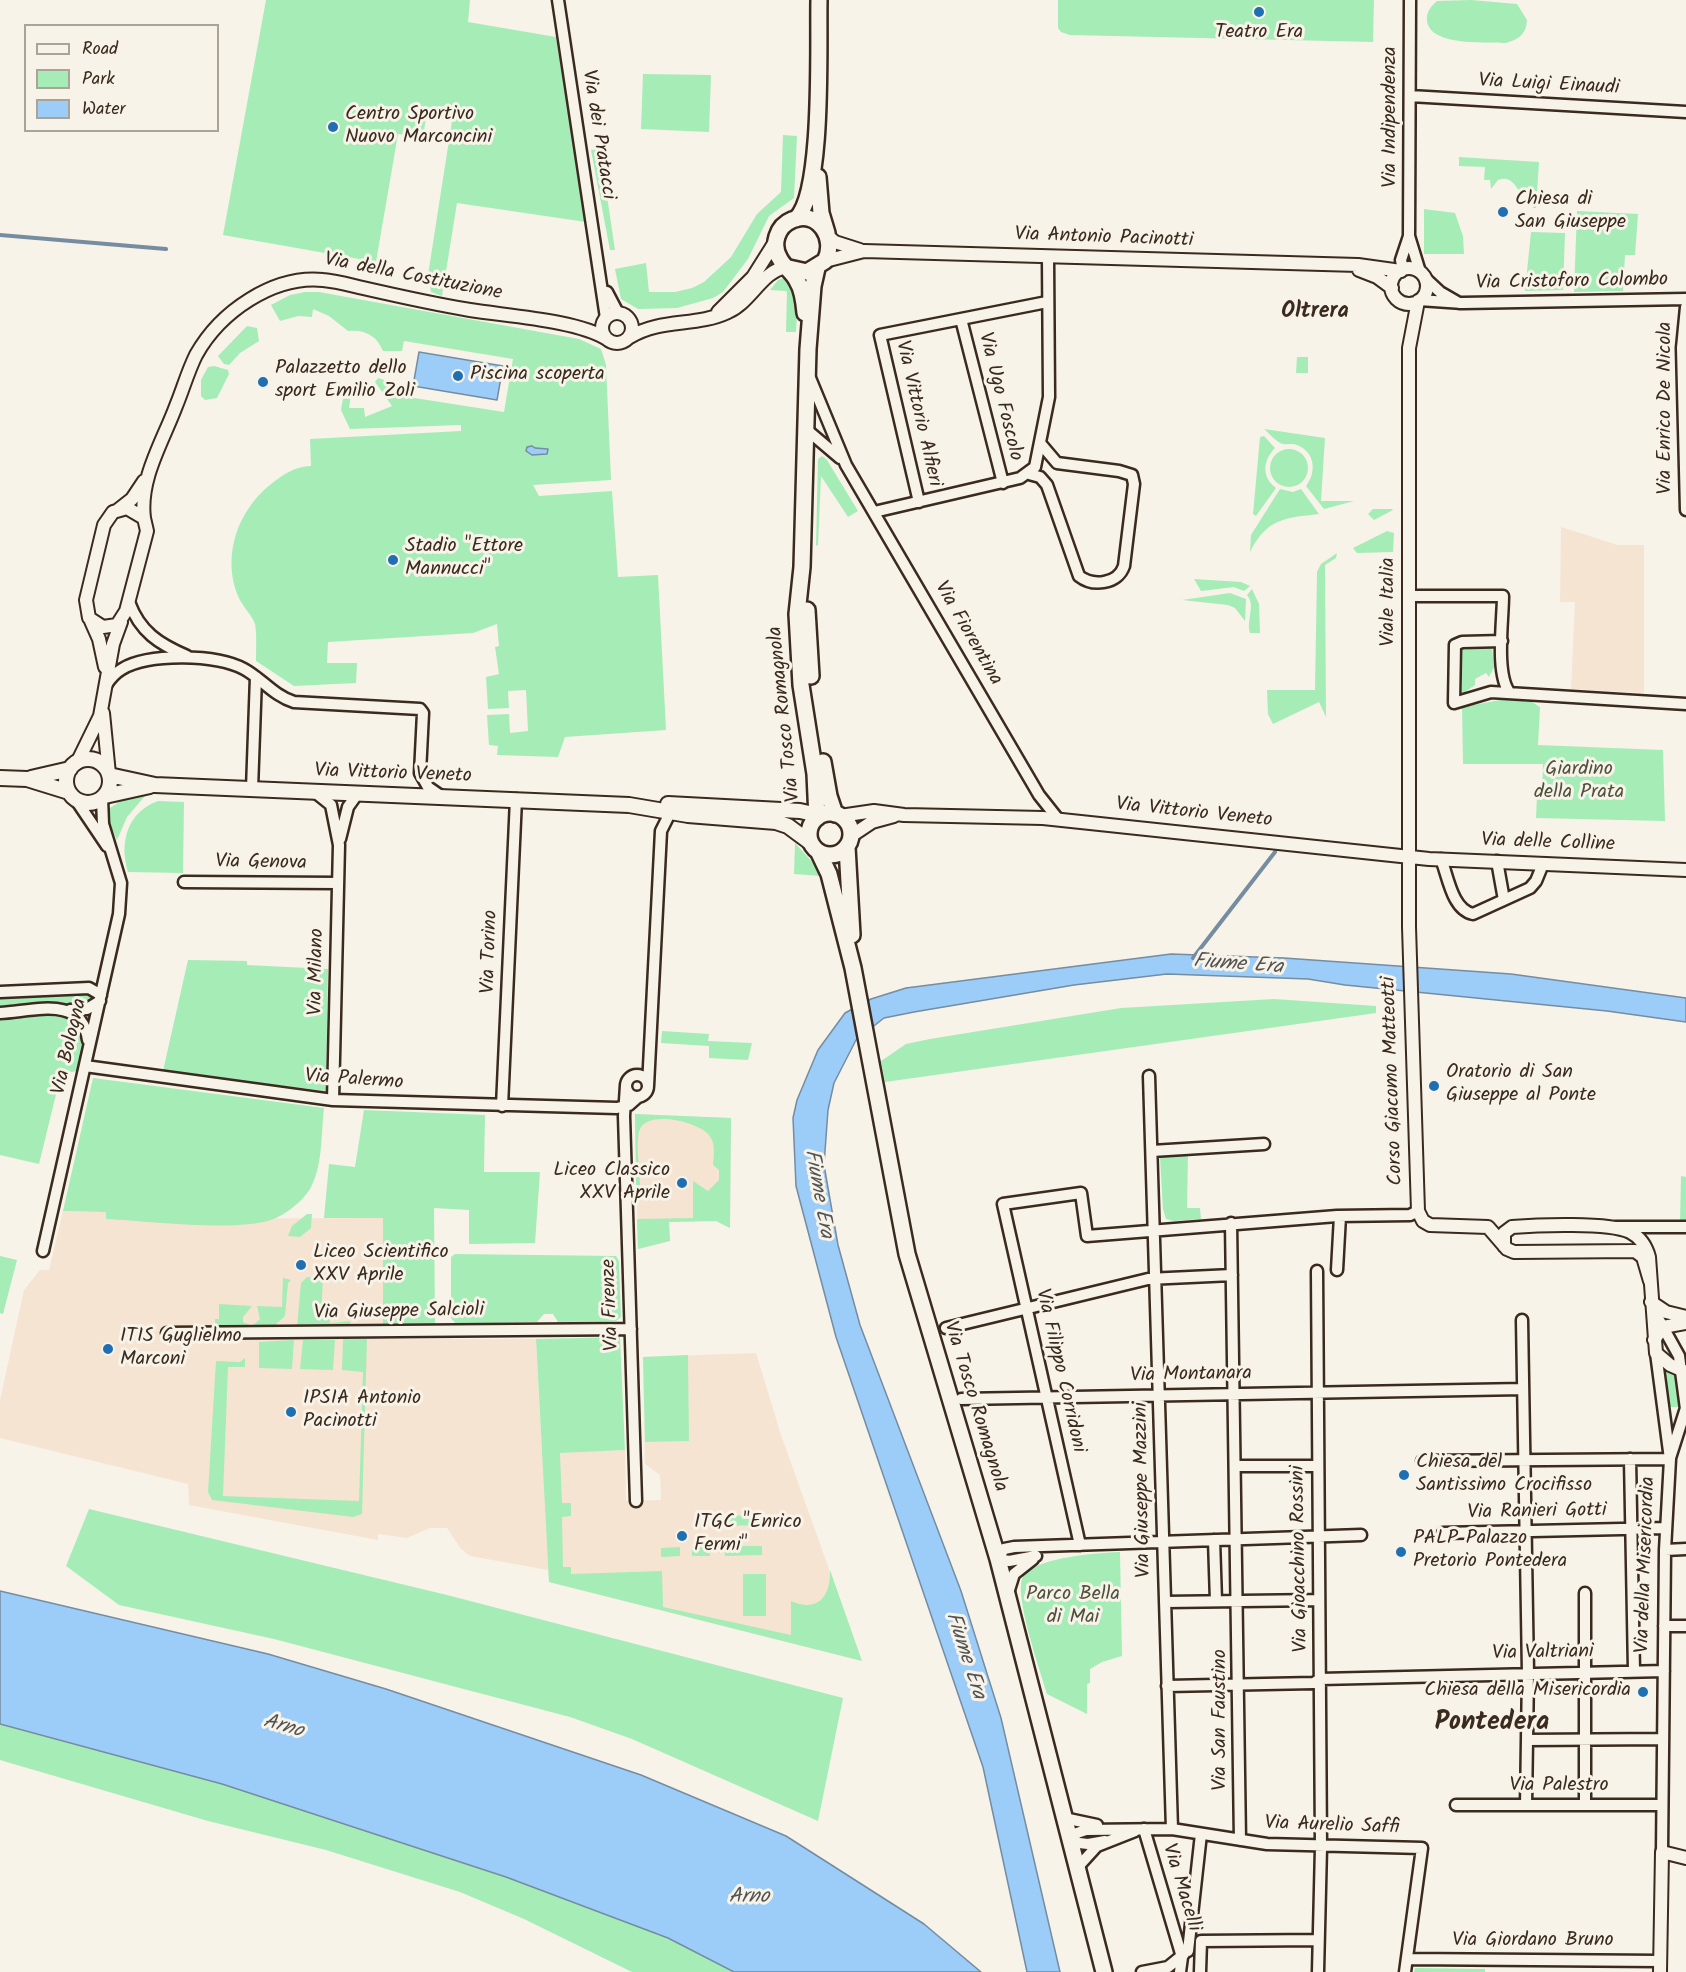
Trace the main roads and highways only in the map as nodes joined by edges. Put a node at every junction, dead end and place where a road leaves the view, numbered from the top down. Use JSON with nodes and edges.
{"nodes":[{"id":1,"x":819,"y":0,"type":"edge"},
{"id":2,"x":814,"y":152,"type":"junction"},
{"id":3,"x":796,"y":219,"type":"junction"},
{"id":4,"x":828,"y":235,"type":"junction"},
{"id":5,"x":821,"y":264,"type":"junction"},
{"id":6,"x":787,"y":268,"type":"junction"},
{"id":7,"x":808,"y":350,"type":"junction"},
{"id":8,"x":802,"y":571,"type":"junction"},
{"id":9,"x":73,"y":766,"type":"junction"},
{"id":10,"x":109,"y":774,"type":"junction"},
{"id":11,"x":0,"y":778,"type":"edge"},
{"id":12,"x":27,"y":779,"type":"junction"},
{"id":13,"x":155,"y":785,"type":"junction"},
{"id":14,"x":71,"y":794,"type":"junction"},
{"id":15,"x":104,"y":797,"type":"junction"},
{"id":16,"x":629,"y":805,"type":"junction"},
{"id":17,"x":838,"y":815,"type":"junction"},
{"id":18,"x":817,"y":818,"type":"junction"},
{"id":19,"x":849,"y":841,"type":"junction"},
{"id":20,"x":815,"y":847,"type":"junction"},
{"id":21,"x":853,"y":968,"type":"junction"},
{"id":22,"x":1104,"y":1972,"type":"edge"}],
"edges":[{"from":1,"to":2,"type":"main road"},
{"from":2,"to":3,"type":"main road"},
{"from":2,"to":4,"type":"main road"},
{"from":3,"to":4,"type":"main road"},
{"from":3,"to":6,"type":"main road"},
{"from":4,"to":5,"type":"main road"},
{"from":5,"to":6,"type":"main road"},
{"from":5,"to":7,"type":"main road","name":"Via Tosco Romagnola"},
{"from":6,"to":7,"type":"main road","name":"Via Tosco Romagnola"},
{"from":7,"to":8,"type":"main road","name":"Via Tosco Romagnola"},
{"from":8,"to":17,"type":"main road","name":"Via Tosco Romagnola"},
{"from":8,"to":18,"type":"main road","name":"Via Tosco Romagnola"},
{"from":9,"to":10,"type":"main road"},
{"from":9,"to":12,"type":"main road"},
{"from":9,"to":14,"type":"main road"},
{"from":10,"to":13,"type":"main road","name":"Via Vittorio Veneto"},
{"from":10,"to":15,"type":"main road"},
{"from":11,"to":12,"type":"main road"},
{"from":12,"to":14,"type":"main road"},
{"from":13,"to":15,"type":"main road","name":"Via Vittorio Veneto"},
{"from":13,"to":16,"type":"main road","name":"Via Vittorio Veneto"},
{"from":14,"to":15,"type":"main road"},
{"from":16,"to":18,"type":"main road","name":"Via Vittorio Veneto"},
{"from":16,"to":20,"type":"main road","name":"Via Vittorio Veneto"},
{"from":17,"to":18,"type":"main road"},
{"from":17,"to":19,"type":"main road"},
{"from":18,"to":20,"type":"main road"},
{"from":19,"to":20,"type":"main road"},
{"from":19,"to":21,"type":"main road"},
{"from":20,"to":21,"type":"main road","name":"Via Tosco Romagnola"},
{"from":21,"to":22,"type":"main road","name":"Via Tosco Romagnola"}]}
